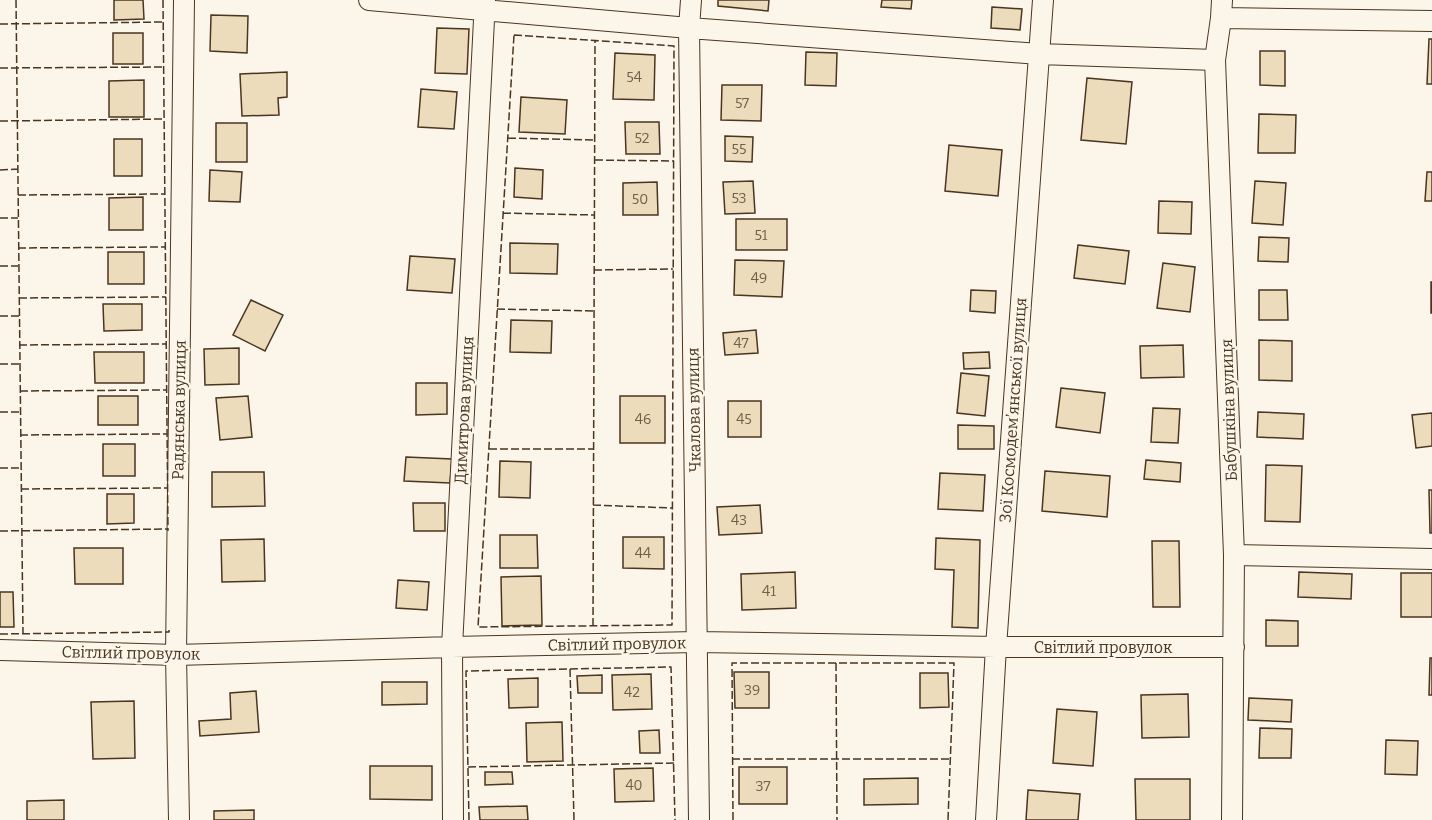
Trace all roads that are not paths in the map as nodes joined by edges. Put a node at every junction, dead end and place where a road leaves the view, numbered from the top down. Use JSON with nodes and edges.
{"nodes":[{"id":1,"x":184,"y":0,"type":"edge"},
{"id":2,"x":369,"y":0,"type":"edge"},
{"id":3,"x":691,"y":0,"type":"edge"},
{"id":4,"x":1043,"y":0,"type":"edge"},
{"id":5,"x":485,"y":5,"type":"edge"},
{"id":6,"x":1222,"y":9,"type":"edge"},
{"id":7,"x":1432,"y":21,"type":"edge"},
{"id":8,"x":689,"y":28,"type":"junction"},
{"id":9,"x":1039,"y":54,"type":"junction"},
{"id":10,"x":1215,"y":60,"type":"junction"},
{"id":11,"x":1234,"y":555,"type":"junction"},
{"id":12,"x":1432,"y":559,"type":"edge"},
{"id":13,"x":697,"y":642,"type":"junction"},
{"id":14,"x":452,"y":647,"type":"junction"},
{"id":15,"x":996,"y":647,"type":"junction"},
{"id":16,"x":1234,"y":647,"type":"junction"},
{"id":17,"x":0,"y":650,"type":"edge"},
{"id":18,"x":176,"y":656,"type":"junction"},
{"id":19,"x":180,"y":820,"type":"edge"},
{"id":20,"x":453,"y":820,"type":"edge"},
{"id":21,"x":699,"y":820,"type":"edge"},
{"id":22,"x":986,"y":820,"type":"edge"},
{"id":23,"x":1233,"y":820,"type":"edge"}],
"edges":[{"from":1,"to":18,"type":"street","name":"Радянська вулиця"},
{"from":2,"to":5,"type":"street"},
{"from":3,"to":8,"type":"street","name":"Чкалова вулиця"},
{"from":4,"to":9,"type":"street","name":"Зої Космодем’янської вулиця"},
{"from":5,"to":8,"type":"street"},
{"from":5,"to":14,"type":"street","name":"Димитрова вулиця"},
{"from":6,"to":7,"type":"street"},
{"from":6,"to":10,"type":"street","name":"Бабушкіна вулиця"},
{"from":8,"to":9,"type":"street"},
{"from":8,"to":13,"type":"street","name":"Чкалова вулиця"},
{"from":9,"to":10,"type":"street"},
{"from":9,"to":15,"type":"street","name":"Зої Космодем’янської вулиця"},
{"from":10,"to":11,"type":"street","name":"Бабушкіна вулиця"},
{"from":11,"to":12,"type":"street"},
{"from":11,"to":16,"type":"street","name":"Бабушкіна вулиця"},
{"from":13,"to":14,"type":"street","name":"Світлий провулок"},
{"from":13,"to":15,"type":"street","name":"Світлий провулок"},
{"from":13,"to":21,"type":"street","name":"Чкалова вулиця"},
{"from":14,"to":18,"type":"street","name":"Світлий провулок"},
{"from":14,"to":20,"type":"street","name":"Димитрова вулиця"},
{"from":15,"to":16,"type":"street","name":"Світлий провулок"},
{"from":15,"to":22,"type":"street","name":"Зої Космодем’янської вулиця"},
{"from":16,"to":23,"type":"street","name":"Бабушкіна вулиця"},
{"from":17,"to":18,"type":"street","name":"Світлий провулок"},
{"from":18,"to":19,"type":"street","name":"Радянська вулиця"}]}
